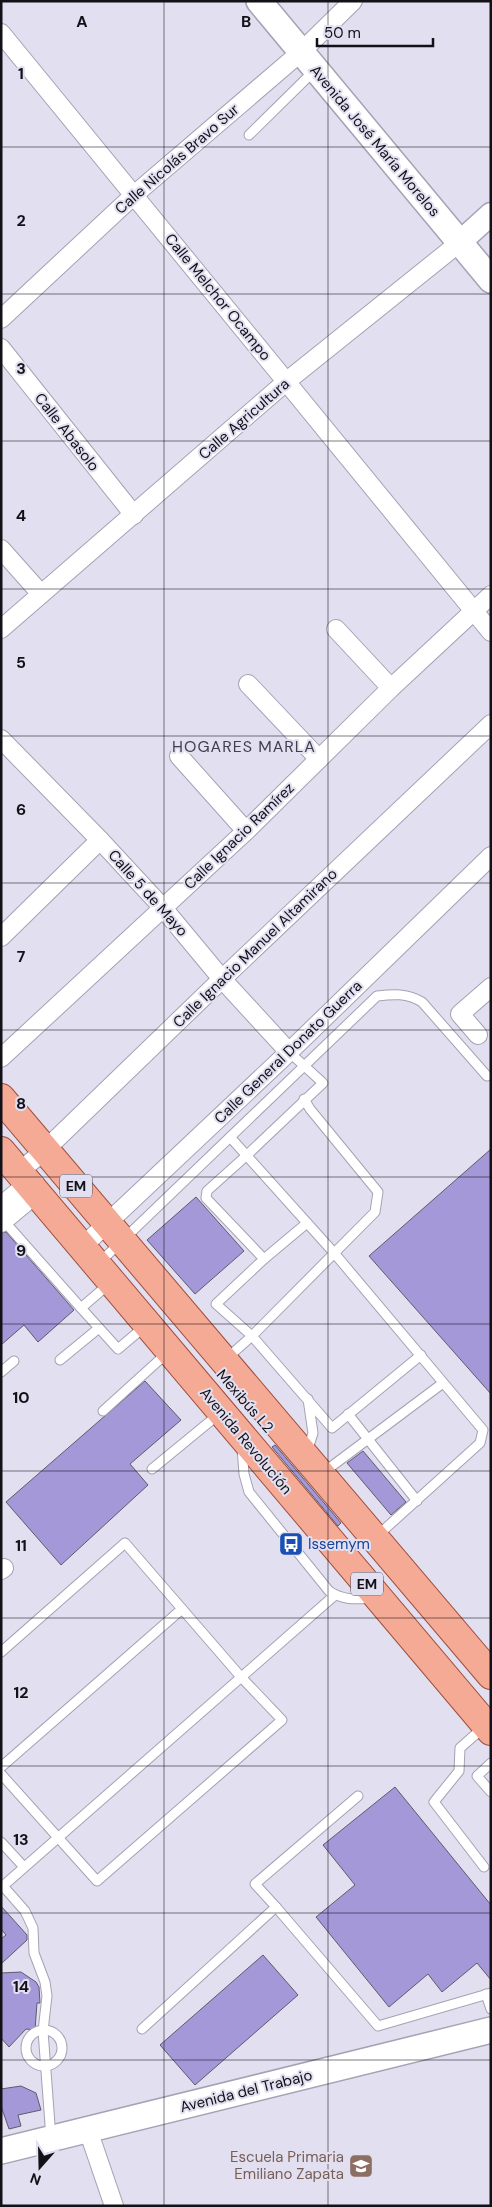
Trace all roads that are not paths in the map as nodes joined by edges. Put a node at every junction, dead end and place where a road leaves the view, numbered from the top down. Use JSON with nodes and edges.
{"nodes":[{"id":1,"x":259,"y":1,"type":"edge"},
{"id":2,"x":353,"y":1,"type":"edge"},
{"id":3,"x":1,"y":33,"type":"edge"},
{"id":4,"x":308,"y":60,"type":"junction"},
{"id":5,"x":249,"y":136,"type":"dead end"},
{"id":6,"x":134,"y":195,"type":"junction"},
{"id":7,"x":491,"y":214,"type":"edge"},
{"id":8,"x":459,"y":243,"type":"junction"},
{"id":9,"x":491,"y":280,"type":"edge"},
{"id":10,"x":1,"y":319,"type":"edge"},
{"id":11,"x":1,"y":348,"type":"edge"},
{"id":12,"x":287,"y":381,"type":"junction"},
{"id":13,"x":134,"y":515,"type":"junction"},
{"id":14,"x":1,"y":549,"type":"edge"},
{"id":15,"x":41,"y":594,"type":"junction"},
{"id":16,"x":491,"y":594,"type":"edge"},
{"id":17,"x":474,"y":610,"type":"junction"},
{"id":18,"x":1,"y":629,"type":"edge"},
{"id":19,"x":336,"y":629,"type":"dead end"},
{"id":20,"x":491,"y":632,"type":"edge"},
{"id":21,"x":248,"y":684,"type":"dead end"},
{"id":22,"x":391,"y":688,"type":"junction"},
{"id":23,"x":491,"y":724,"type":"edge"},
{"id":24,"x":1,"y":739,"type":"edge"},
{"id":25,"x":179,"y":756,"type":"dead end"},
{"id":26,"x":318,"y":759,"type":"junction"},
{"id":27,"x":246,"y":831,"type":"junction"},
{"id":28,"x":100,"y":840,"type":"junction"},
{"id":29,"x":491,"y":856,"type":"edge"},
{"id":30,"x":163,"y":908,"type":"junction"},
{"id":31,"x":1,"y":937,"type":"edge"},
{"id":32,"x":222,"y":979,"type":"junction"},
{"id":33,"x":491,"y":986,"type":"edge"},
{"id":34,"x":478,"y":1035,"type":"dead end"},
{"id":35,"x":289,"y":1052,"type":"junction"},
{"id":36,"x":1,"y":1058,"type":"edge"},
{"id":37,"x":307,"y":1066,"type":"junction"},
{"id":38,"x":487,"y":1076,"type":"dead end"},
{"id":39,"x":1,"y":1098,"type":"edge"},
{"id":40,"x":304,"y":1099,"type":"junction"},
{"id":41,"x":1,"y":1112,"type":"edge"},
{"id":42,"x":230,"y":1137,"type":"junction"},
{"id":43,"x":1,"y":1139,"type":"edge"},
{"id":44,"x":1,"y":1151,"type":"edge"},
{"id":45,"x":246,"y":1156,"type":"junction"},
{"id":46,"x":33,"y":1170,"type":"junction"},
{"id":47,"x":2,"y":1217,"type":"edge"},
{"id":48,"x":307,"y":1223,"type":"junction"},
{"id":49,"x":105,"y":1247,"type":"junction"},
{"id":50,"x":335,"y":1254,"type":"junction"},
{"id":51,"x":264,"y":1258,"type":"junction"},
{"id":52,"x":81,"y":1308,"type":"junction"},
{"id":53,"x":148,"y":1324,"type":"junction"},
{"id":54,"x":99,"y":1328,"type":"junction"},
{"id":55,"x":252,"y":1336,"type":"junction"},
{"id":56,"x":170,"y":1351,"type":"junction"},
{"id":57,"x":421,"y":1356,"type":"junction"},
{"id":58,"x":60,"y":1360,"type":"dead end"},
{"id":59,"x":14,"y":1361,"type":"dead end"},
{"id":60,"x":225,"y":1369,"type":"junction"},
{"id":61,"x":1,"y":1372,"type":"edge"},
{"id":62,"x":443,"y":1383,"type":"junction"},
{"id":63,"x":308,"y":1398,"type":"junction"},
{"id":64,"x":103,"y":1411,"type":"dead end"},
{"id":65,"x":220,"y":1411,"type":"junction"},
{"id":66,"x":348,"y":1414,"type":"junction"},
{"id":67,"x":242,"y":1437,"type":"junction"},
{"id":68,"x":368,"y":1439,"type":"junction"},
{"id":69,"x":303,"y":1467,"type":"junction"},
{"id":70,"x":152,"y":1469,"type":"dead end"},
{"id":71,"x":417,"y":1501,"type":"junction"},
{"id":72,"x":374,"y":1538,"type":"junction"},
{"id":73,"x":335,"y":1595,"type":"junction"},
{"id":74,"x":378,"y":1598,"type":"junction"},
{"id":75,"x":182,"y":1609,"type":"junction"},
{"id":76,"x":1,"y":1652,"type":"edge"},
{"id":77,"x":241,"y":1677,"type":"junction"},
{"id":78,"x":488,"y":1678,"type":"edge"},
{"id":79,"x":488,"y":1728,"type":"edge"},
{"id":80,"x":491,"y":1763,"type":"edge"},
{"id":81,"x":1,"y":1767,"type":"edge"},
{"id":82,"x":1,"y":1774,"type":"edge"},
{"id":83,"x":491,"y":1792,"type":"edge"},
{"id":84,"x":358,"y":1796,"type":"dead end"},
{"id":85,"x":58,"y":1838,"type":"junction"},
{"id":86,"x":1,"y":1842,"type":"edge"},
{"id":87,"x":24,"y":1867,"type":"junction"},
{"id":88,"x":484,"y":1867,"type":"dead end"},
{"id":89,"x":2,"y":1885,"type":"edge"},
{"id":90,"x":276,"y":1907,"type":"junction"},
{"id":91,"x":488,"y":1994,"type":"edge"},
{"id":92,"x":491,"y":2009,"type":"edge"},
{"id":93,"x":142,"y":2029,"type":"dead end"},
{"id":94,"x":42,"y":2030,"type":"junction"},
{"id":95,"x":491,"y":2030,"type":"edge"},
{"id":96,"x":45,"y":2066,"type":"junction"},
{"id":97,"x":88,"y":2130,"type":"junction"},
{"id":98,"x":51,"y":2138,"type":"junction"},
{"id":99,"x":1,"y":2151,"type":"edge"},
{"id":100,"x":114,"y":2206,"type":"edge"}],
"edges":[{"from":1,"to":4,"type":"main road","name":"Avenida José María Morelos"},
{"from":2,"to":4,"type":"street","name":"Calle Nicolás Bravo Sur"},
{"from":3,"to":6,"type":"street","name":"Calle Melchor Ocampo"},
{"from":4,"to":5,"type":"lane"},
{"from":4,"to":6,"type":"street","name":"Calle Nicolás Bravo Sur"},
{"from":4,"to":8,"type":"main road","name":"Avenida José María Morelos"},
{"from":6,"to":10,"type":"street","name":"Calle Nicolás Bravo Sur"},
{"from":6,"to":12,"type":"street","name":"Calle Melchor Ocampo"},
{"from":7,"to":8,"type":"street","name":"Calle Agricultura"},
{"from":8,"to":9,"type":"main road","name":"Avenida José María Morelos"},
{"from":8,"to":12,"type":"street","name":"Calle Agricultura"},
{"from":11,"to":13,"type":"street","name":"Calle Abasolo"},
{"from":12,"to":13,"type":"street","name":"Calle Agricultura"},
{"from":12,"to":17,"type":"street","name":"Calle Melchor Ocampo"},
{"from":13,"to":15,"type":"street","name":"Calle Agricultura"},
{"from":14,"to":15,"type":"street"},
{"from":15,"to":18,"type":"street","name":"Calle Agricultura"},
{"from":16,"to":17,"type":"street","name":"Calle Ignacio Ramírez"},
{"from":17,"to":20,"type":"street","name":"Calle Melchor Ocampo"},
{"from":17,"to":22,"type":"street","name":"Calle Ignacio Ramírez"},
{"from":19,"to":22,"type":"street"},
{"from":21,"to":26,"type":"street"},
{"from":22,"to":26,"type":"street","name":"Calle Ignacio Ramírez"},
{"from":23,"to":32,"type":"street","name":"Calle Ignacio Manuel Altamirano"},
{"from":24,"to":28,"type":"street","name":"Calle 5 de Mayo"},
{"from":25,"to":27,"type":"street"},
{"from":26,"to":27,"type":"street","name":"Calle Ignacio Ramírez"},
{"from":27,"to":30,"type":"street","name":"Calle Ignacio Ramírez"},
{"from":28,"to":30,"type":"street","name":"Calle 5 de Mayo"},
{"from":28,"to":31,"type":"street"},
{"from":29,"to":35,"type":"street","name":"Calle General Donato Guerra"},
{"from":30,"to":32,"type":"street","name":"Calle 5 de Mayo"},
{"from":30,"to":36,"type":"street","name":"Calle Ignacio Ramírez"},
{"from":32,"to":35,"type":"street","name":"Calle 5 de Mayo"},
{"from":32,"to":46,"type":"street","name":"Calle Ignacio Manuel Altamirano"},
{"from":33,"to":34,"type":"street"},
{"from":35,"to":37,"type":"lane"},
{"from":35,"to":49,"type":"street","name":"Calle General Donato Guerra"},
{"from":37,"to":38,"type":"lane"},
{"from":37,"to":40,"type":"lane"},
{"from":37,"to":42,"type":"lane"},
{"from":39,"to":46,"type":"main road","name":"Avenida Revolución","number":"EM"},
{"from":40,"to":45,"type":"lane"},
{"from":40,"to":50,"type":"lane"},
{"from":41,"to":46,"type":"lane"},
{"from":42,"to":45,"type":"lane"},
{"from":42,"to":49,"type":"lane"},
{"from":43,"to":46,"type":"lane"},
{"from":44,"to":46,"type":"main road","name":"Avenida Revolución","number":"EM"},
{"from":45,"to":48,"type":"lane"},
{"from":45,"to":51,"type":"lane"},
{"from":46,"to":47,"type":"street","name":"Calle Ignacio Manuel Altamirano"},
{"from":46,"to":49,"type":"main road","name":"Avenida Revolución","number":"EM"},
{"from":46,"to":49,"type":"main road","name":"Avenida Revolución","number":"EM"},
{"from":47,"to":52,"type":"lane"},
{"from":48,"to":50,"type":"lane"},
{"from":48,"to":51,"type":"lane"},
{"from":49,"to":52,"type":"lane"},
{"from":49,"to":53,"type":"main road","name":"Avenida Revolución","number":"EM"},
{"from":49,"to":60,"type":"main road","name":"Avenida Revolución","number":"EM"},
{"from":49,"to":69,"type":"lane","name":"Mexibús L2"},
{"from":50,"to":55,"type":"lane"},
{"from":50,"to":57,"type":"lane"},
{"from":51,"to":55,"type":"lane"},
{"from":52,"to":54,"type":"lane"},
{"from":53,"to":54,"type":"lane"},
{"from":53,"to":56,"type":"main road","name":"Avenida Revolución","number":"EM"},
{"from":54,"to":58,"type":"lane"},
{"from":55,"to":60,"type":"lane"},
{"from":55,"to":63,"type":"lane"},
{"from":56,"to":64,"type":"lane"},
{"from":56,"to":65,"type":"main road","name":"Avenida Revolución","number":"EM"},
{"from":57,"to":62,"type":"lane"},
{"from":57,"to":66,"type":"lane"},
{"from":59,"to":61,"type":"lane"},
{"from":60,"to":69,"type":"main road","name":"Avenida Revolución","number":"EM"},
{"from":60,"to":78,"type":"lane","name":"Mexibús L2"},
{"from":62,"to":68,"type":"lane"},
{"from":62,"to":71,"type":"lane"},
{"from":63,"to":66,"type":"lane"},
{"from":63,"to":69,"type":"lane"},
{"from":65,"to":67,"type":"main road","name":"Avenida Revolución","number":"EM"},
{"from":65,"to":70,"type":"lane"},
{"from":66,"to":68,"type":"lane"},
{"from":67,"to":73,"type":"lane"},
{"from":67,"to":74,"type":"main road","name":"Avenida Revolución","number":"EM"},
{"from":68,"to":69,"type":"lane"},
{"from":68,"to":71,"type":"lane"},
{"from":69,"to":72,"type":"main road","name":"Avenida Revolución","number":"EM"},
{"from":71,"to":72,"type":"lane"},
{"from":72,"to":78,"type":"main road","name":"Avenida Revolución","number":"EM"},
{"from":73,"to":74,"type":"lane"},
{"from":73,"to":77,"type":"lane"},
{"from":74,"to":79,"type":"main road","name":"Avenida Revolución","number":"EM"},
{"from":75,"to":76,"type":"lane"},
{"from":75,"to":77,"type":"lane"},
{"from":75,"to":81,"type":"lane"},
{"from":77,"to":85,"type":"lane"},
{"from":77,"to":85,"type":"lane"},
{"from":79,"to":88,"type":"lane"},
{"from":80,"to":83,"type":"lane"},
{"from":82,"to":85,"type":"lane"},
{"from":84,"to":90,"type":"lane"},
{"from":85,"to":87,"type":"lane"},
{"from":86,"to":87,"type":"lane"},
{"from":87,"to":89,"type":"lane"},
{"from":89,"to":94,"type":"lane"},
{"from":90,"to":91,"type":"lane"},
{"from":90,"to":93,"type":"lane"},
{"from":91,"to":92,"type":"lane"},
{"from":94,"to":96,"type":"lane"},
{"from":94,"to":96,"type":"lane"},
{"from":94,"to":96,"type":"lane"},
{"from":95,"to":97,"type":"main road","name":"Avenida del Trabajo"},
{"from":96,"to":98,"type":"lane"},
{"from":97,"to":98,"type":"main road","name":"Avenida del Trabajo"},
{"from":97,"to":100,"type":"street"},
{"from":98,"to":99,"type":"main road","name":"Avenida del Trabajo"}]}
